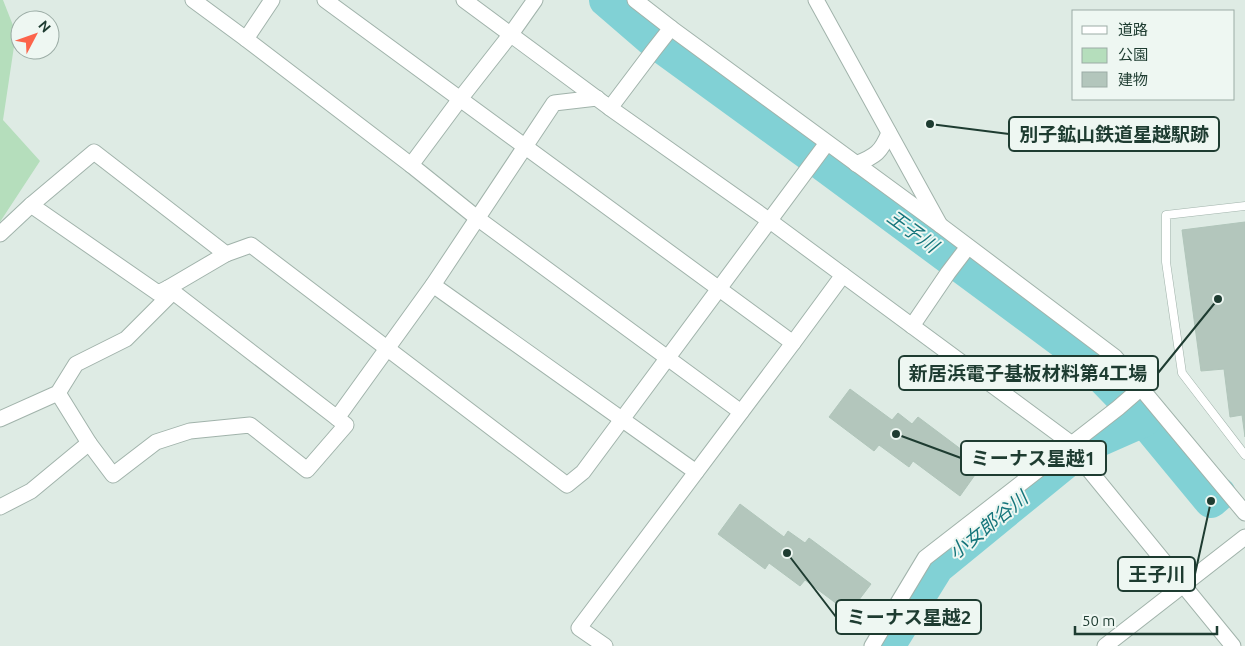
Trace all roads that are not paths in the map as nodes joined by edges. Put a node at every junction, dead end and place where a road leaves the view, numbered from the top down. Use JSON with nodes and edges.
{"nodes":[{"id":1,"x":194,"y":0,"type":"edge"},
{"id":2,"x":272,"y":0,"type":"edge"},
{"id":3,"x":325,"y":0,"type":"edge"},
{"id":4,"x":464,"y":0,"type":"edge"},
{"id":5,"x":535,"y":0,"type":"edge"},
{"id":6,"x":635,"y":0,"type":"edge"},
{"id":7,"x":816,"y":0,"type":"edge"},
{"id":8,"x":670,"y":29,"type":"junction"},
{"id":9,"x":511,"y":34,"type":"junction"},
{"id":10,"x":246,"y":39,"type":"junction"},
{"id":11,"x":597,"y":98,"type":"junction"},
{"id":12,"x":460,"y":99,"type":"junction"},
{"id":13,"x":610,"y":108,"type":"junction"},
{"id":14,"x":890,"y":133,"type":"junction"},
{"id":15,"x":827,"y":143,"type":"junction"},
{"id":16,"x":524,"y":146,"type":"junction"},
{"id":17,"x":856,"y":164,"type":"junction"},
{"id":18,"x":411,"y":165,"type":"junction"},
{"id":19,"x":31,"y":205,"type":"junction"},
{"id":20,"x":1245,"y":206,"type":"edge"},
{"id":21,"x":477,"y":218,"type":"junction"},
{"id":22,"x":770,"y":221,"type":"junction"},
{"id":23,"x":940,"y":225,"type":"junction"},
{"id":24,"x":0,"y":234,"type":"edge"},
{"id":25,"x":966,"y":249,"type":"junction"},
{"id":26,"x":226,"y":254,"type":"junction"},
{"id":27,"x":843,"y":275,"type":"junction"},
{"id":28,"x":433,"y":285,"type":"junction"},
{"id":29,"x":720,"y":288,"type":"junction"},
{"id":30,"x":170,"y":290,"type":"junction"},
{"id":31,"x":912,"y":326,"type":"junction"},
{"id":32,"x":793,"y":342,"type":"junction"},
{"id":33,"x":388,"y":348,"type":"junction"},
{"id":34,"x":669,"y":358,"type":"junction"},
{"id":35,"x":1138,"y":390,"type":"junction"},
{"id":36,"x":58,"y":393,"type":"junction"},
{"id":37,"x":741,"y":412,"type":"junction"},
{"id":38,"x":337,"y":418,"type":"junction"},
{"id":39,"x":0,"y":419,"type":"edge"},
{"id":40,"x":622,"y":420,"type":"junction"},
{"id":41,"x":89,"y":443,"type":"junction"},
{"id":42,"x":1076,"y":451,"type":"junction"},
{"id":43,"x":1245,"y":455,"type":"edge"},
{"id":44,"x":696,"y":472,"type":"junction"},
{"id":45,"x":0,"y":507,"type":"edge"},
{"id":46,"x":1245,"y":513,"type":"edge"},
{"id":47,"x":1245,"y":537,"type":"edge"},
{"id":48,"x":1184,"y":585,"type":"junction"},
{"id":49,"x":605,"y":646,"type":"edge"},
{"id":50,"x":872,"y":646,"type":"edge"},
{"id":51,"x":1106,"y":646,"type":"edge"},
{"id":52,"x":1233,"y":646,"type":"edge"}],
"edges":[{"from":1,"to":10,"type":"street"},
{"from":2,"to":10,"type":"street"},
{"from":3,"to":12,"type":"street"},
{"from":4,"to":9,"type":"street"},
{"from":5,"to":9,"type":"street"},
{"from":6,"to":8,"type":"street"},
{"from":7,"to":14,"type":"street"},
{"from":8,"to":13,"type":"street"},
{"from":8,"to":15,"type":"street"},
{"from":9,"to":11,"type":"street"},
{"from":9,"to":12,"type":"street"},
{"from":10,"to":18,"type":"street"},
{"from":11,"to":13,"type":"street"},
{"from":11,"to":16,"type":"street"},
{"from":12,"to":16,"type":"street"},
{"from":12,"to":18,"type":"street"},
{"from":13,"to":22,"type":"street"},
{"from":14,"to":17,"type":"street"},
{"from":14,"to":23,"type":"street"},
{"from":15,"to":17,"type":"street"},
{"from":15,"to":22,"type":"street"},
{"from":16,"to":21,"type":"street"},
{"from":16,"to":29,"type":"street"},
{"from":17,"to":23,"type":"street"},
{"from":18,"to":21,"type":"street"},
{"from":19,"to":24,"type":"street"},
{"from":19,"to":26,"type":"street"},
{"from":19,"to":30,"type":"street"},
{"from":20,"to":43,"type":"lane"},
{"from":21,"to":28,"type":"street"},
{"from":21,"to":34,"type":"street"},
{"from":22,"to":27,"type":"street"},
{"from":22,"to":29,"type":"street"},
{"from":23,"to":25,"type":"street"},
{"from":25,"to":31,"type":"street"},
{"from":25,"to":35,"type":"street"},
{"from":26,"to":30,"type":"street"},
{"from":26,"to":33,"type":"street"},
{"from":27,"to":31,"type":"street"},
{"from":27,"to":32,"type":"street"},
{"from":28,"to":33,"type":"street"},
{"from":28,"to":40,"type":"street"},
{"from":29,"to":32,"type":"street"},
{"from":29,"to":34,"type":"street"},
{"from":30,"to":36,"type":"street"},
{"from":30,"to":38,"type":"street"},
{"from":31,"to":42,"type":"street"},
{"from":32,"to":37,"type":"street"},
{"from":33,"to":38,"type":"street"},
{"from":33,"to":40,"type":"street"},
{"from":34,"to":37,"type":"street"},
{"from":34,"to":40,"type":"street"},
{"from":35,"to":42,"type":"street"},
{"from":35,"to":46,"type":"street"},
{"from":36,"to":39,"type":"street"},
{"from":36,"to":41,"type":"street"},
{"from":37,"to":44,"type":"street"},
{"from":38,"to":41,"type":"street"},
{"from":40,"to":44,"type":"street"},
{"from":41,"to":45,"type":"street"},
{"from":42,"to":48,"type":"street"},
{"from":42,"to":50,"type":"street"},
{"from":44,"to":49,"type":"street"},
{"from":47,"to":48,"type":"street"},
{"from":48,"to":51,"type":"street"},
{"from":48,"to":52,"type":"street"}]}
